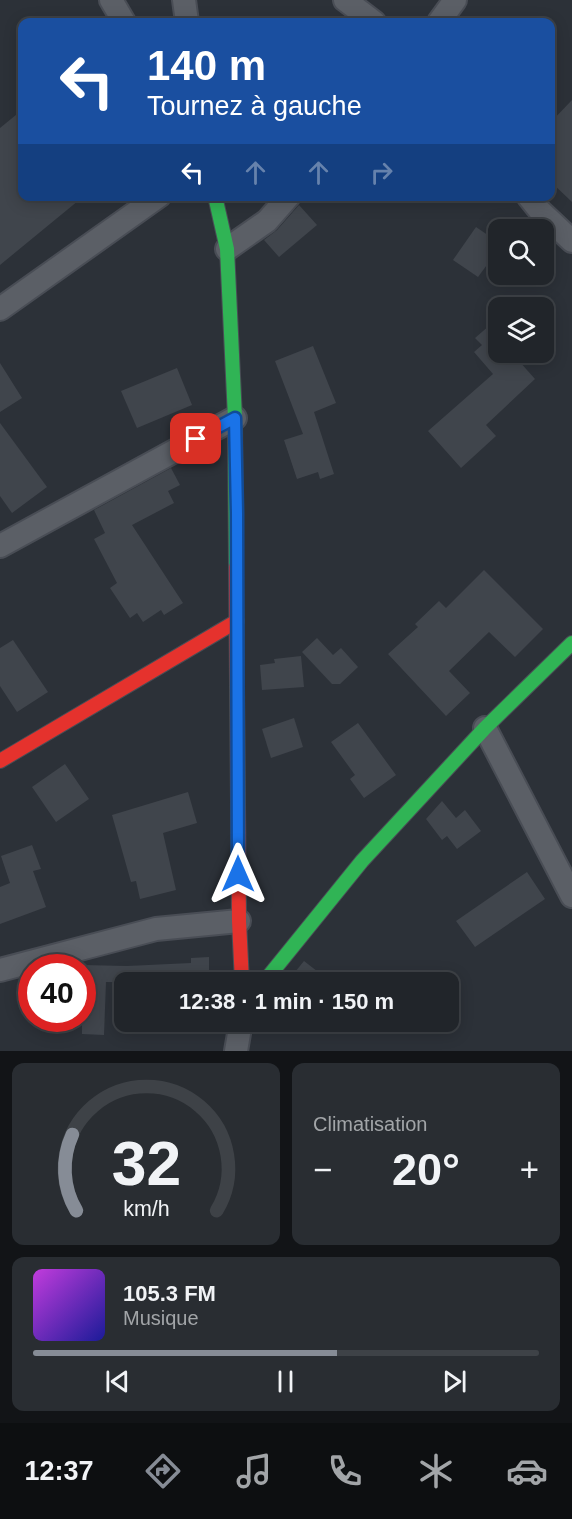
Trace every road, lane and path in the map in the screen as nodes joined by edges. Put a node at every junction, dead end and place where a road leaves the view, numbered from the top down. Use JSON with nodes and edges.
{"nodes":[{"id":1,"x":111,"y":0,"type":"edge"},
{"id":2,"x":184,"y":0,"type":"edge"},
{"id":3,"x":345,"y":0,"type":"edge"},
{"id":4,"x":455,"y":0,"type":"edge"},
{"id":5,"x":122,"y":18,"type":"edge"},
{"id":6,"x":186,"y":18,"type":"edge"},
{"id":7,"x":369,"y":18,"type":"edge"},
{"id":8,"x":442,"y":18,"type":"edge"},
{"id":9,"x":152,"y":201,"type":"edge"},
{"id":10,"x":216,"y":201,"type":"edge"},
{"id":11,"x":285,"y":201,"type":"edge"},
{"id":12,"x":532,"y":201,"type":"edge"},
{"id":13,"x":572,"y":241,"type":"edge"},
{"id":14,"x":227,"y":249,"type":"junction"},
{"id":15,"x":0,"y":309,"type":"edge"},
{"id":16,"x":235,"y":418,"type":"junction"},
{"id":17,"x":0,"y":546,"type":"edge"},
{"id":18,"x":237,"y":621,"type":"junction"},
{"id":19,"x":572,"y":643,"type":"edge"},
{"id":20,"x":485,"y":728,"type":"junction"},
{"id":21,"x":0,"y":761,"type":"edge"},
{"id":22,"x":572,"y":896,"type":"edge"},
{"id":23,"x":239,"y":921,"type":"junction"},
{"id":24,"x":0,"y":970,"type":"edge"},
{"id":25,"x":242,"y":972,"type":"edge"},
{"id":26,"x":272,"y":972,"type":"edge"},
{"id":27,"x":239,"y":1032,"type":"edge"},
{"id":28,"x":236,"y":1051,"type":"edge"}],
"edges":[{"from":1,"to":5,"type":"street"},
{"from":2,"to":6,"type":"street"},
{"from":3,"to":7,"type":"street"},
{"from":4,"to":8,"type":"street"},
{"from":9,"to":15,"type":"street"},
{"from":10,"to":14,"type":"street"},
{"from":11,"to":14,"type":"street"},
{"from":12,"to":13,"type":"street"},
{"from":14,"to":16,"type":"street"},
{"from":16,"to":17,"type":"street"},
{"from":16,"to":18,"type":"street"},
{"from":18,"to":21,"type":"street"},
{"from":18,"to":23,"type":"street"},
{"from":19,"to":20,"type":"street"},
{"from":20,"to":22,"type":"street"},
{"from":20,"to":26,"type":"street"},
{"from":23,"to":24,"type":"street"},
{"from":23,"to":25,"type":"street"},
{"from":27,"to":28,"type":"street"}]}
